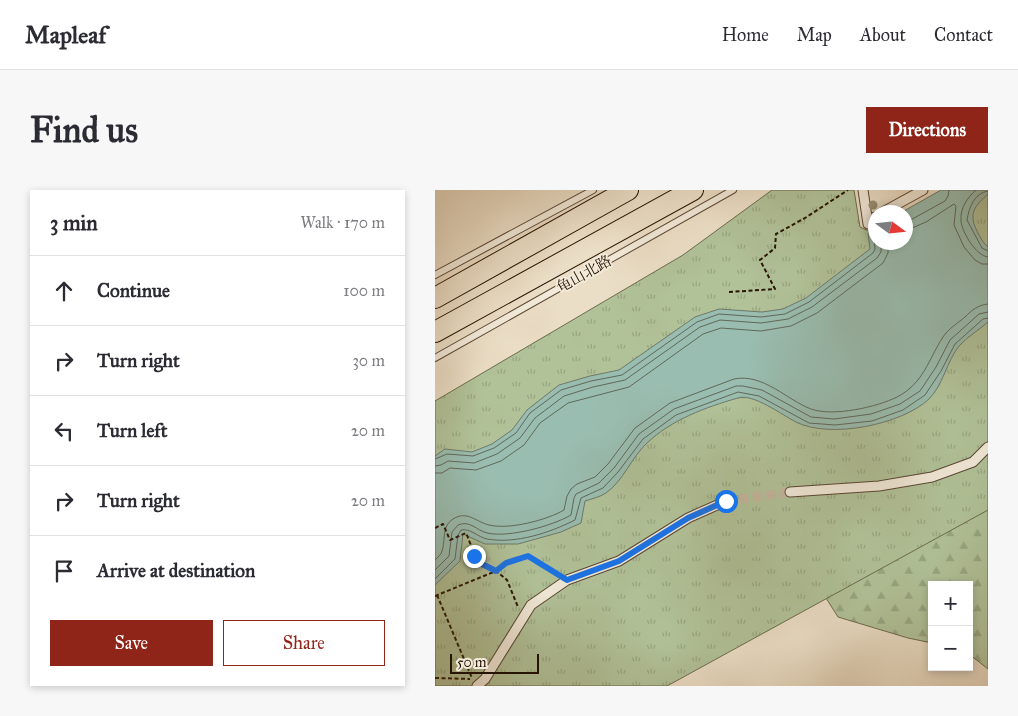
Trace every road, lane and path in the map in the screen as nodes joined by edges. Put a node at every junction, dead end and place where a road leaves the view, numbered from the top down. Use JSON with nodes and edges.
{"nodes":[{"id":1,"x":593,"y":190,"type":"edge"},
{"id":2,"x":628,"y":190,"type":"edge"},
{"id":3,"x":693,"y":190,"type":"edge"},
{"id":4,"x":733,"y":190,"type":"edge"},
{"id":5,"x":848,"y":190,"type":"edge"},
{"id":6,"x":863,"y":190,"type":"edge"},
{"id":7,"x":923,"y":190,"type":"edge"},
{"id":8,"x":896,"y":205,"type":"edge"},
{"id":9,"x":868,"y":224,"type":"edge"},
{"id":10,"x":435,"y":275,"type":"edge"},
{"id":11,"x":729,"y":292,"type":"dead end"},
{"id":12,"x":435,"y":298,"type":"edge"},
{"id":13,"x":455,"y":321,"type":"junction"},
{"id":14,"x":435,"y":327,"type":"edge"},
{"id":15,"x":435,"y":332,"type":"edge"},
{"id":16,"x":435,"y":358,"type":"edge"},
{"id":17,"x":988,"y":447,"type":"edge"},
{"id":18,"x":789,"y":492,"type":"tunnel mouth"},
{"id":19,"x":726,"y":501,"type":"tunnel mouth"},
{"id":20,"x":435,"y":528,"type":"edge"},
{"id":21,"x":496,"y":571,"type":"junction"},
{"id":22,"x":567,"y":580,"type":"junction"},
{"id":23,"x":436,"y":595,"type":"edge"},
{"id":24,"x":527,"y":612,"type":"junction"},
{"id":25,"x":435,"y":678,"type":"edge"},
{"id":26,"x":477,"y":686,"type":"edge"}],
"edges":[{"from":1,"to":10,"type":"lane"},
{"from":2,"to":12,"type":"main road"},
{"from":3,"to":13,"type":"main road","name":"龟山北路"},
{"from":4,"to":16,"type":"lane","name":"龟山北路"},
{"from":5,"to":11,"type":"path"},
{"from":6,"to":9,"type":"street"},
{"from":7,"to":8,"type":"street"},
{"from":13,"to":14,"type":"main road"},
{"from":13,"to":15,"type":"main road","name":"龟山北路"},
{"from":17,"to":18,"type":"street"},
{"from":19,"to":22,"type":"street"},
{"from":20,"to":21,"type":"path"},
{"from":21,"to":22,"type":"path"},
{"from":21,"to":23,"type":"path"},
{"from":21,"to":24,"type":"path"},
{"from":22,"to":24,"type":"street"},
{"from":23,"to":25,"type":"path"},
{"from":24,"to":26,"type":"street"}]}
